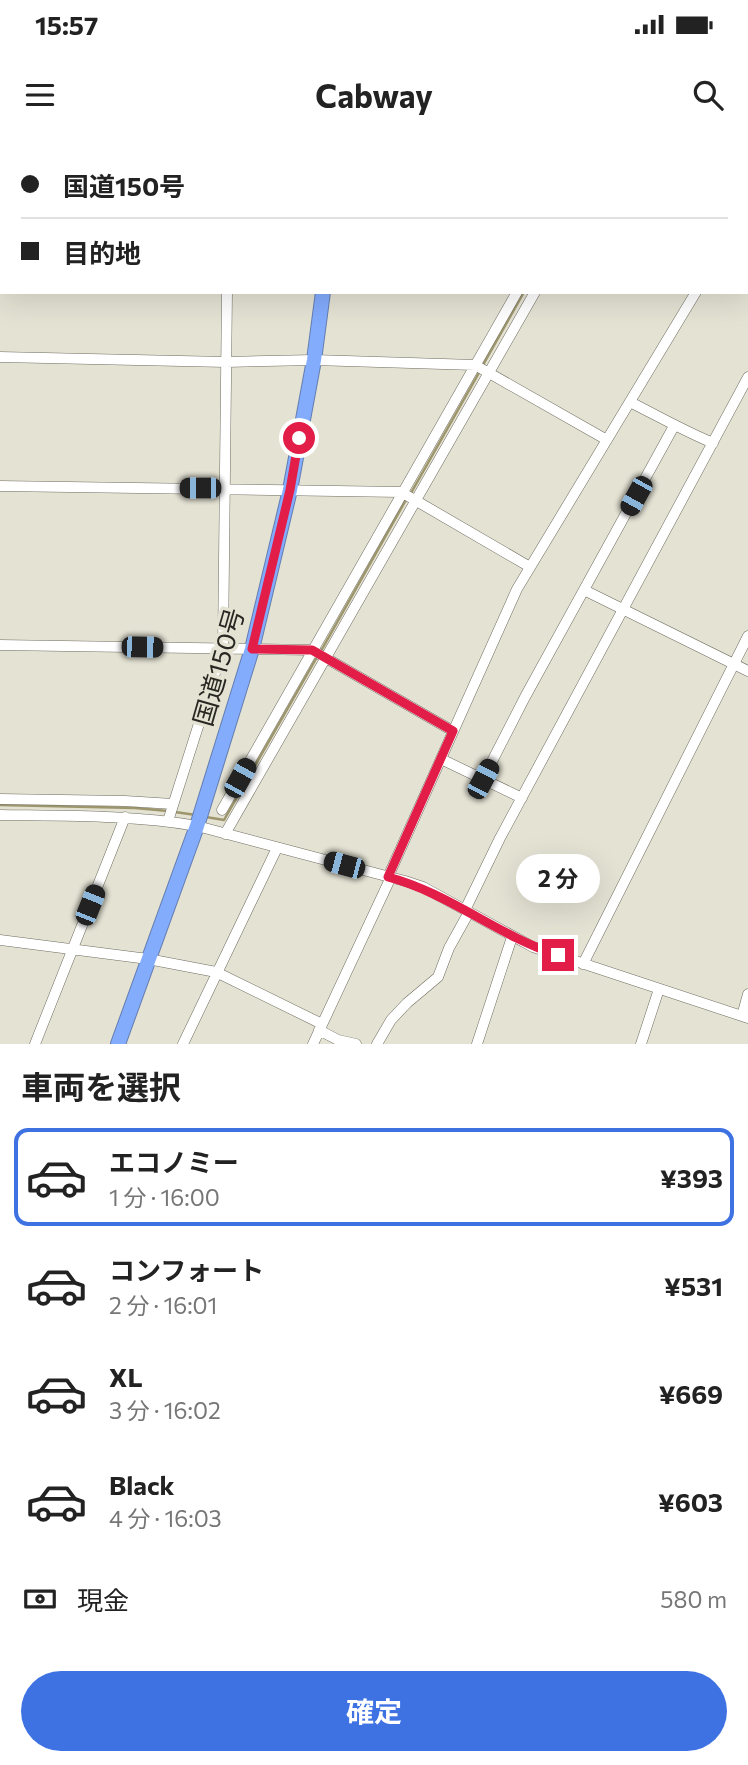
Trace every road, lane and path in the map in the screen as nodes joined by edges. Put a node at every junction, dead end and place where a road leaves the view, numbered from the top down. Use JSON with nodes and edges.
{"nodes":[{"id":1,"x":227,"y":294,"type":"edge"},
{"id":2,"x":323,"y":294,"type":"edge"},
{"id":3,"x":516,"y":294,"type":"edge"},
{"id":4,"x":534,"y":294,"type":"edge"},
{"id":5,"x":695,"y":294,"type":"edge"},
{"id":6,"x":0,"y":357,"type":"edge"},
{"id":7,"x":314,"y":360,"type":"junction"},
{"id":8,"x":226,"y":362,"type":"junction"},
{"id":9,"x":475,"y":365,"type":"junction"},
{"id":10,"x":489,"y":373,"type":"junction"},
{"id":11,"x":748,"y":377,"type":"edge"},
{"id":12,"x":630,"y":401,"type":"junction"},
{"id":13,"x":674,"y":426,"type":"junction"},
{"id":14,"x":607,"y":440,"type":"junction"},
{"id":15,"x":713,"y":443,"type":"junction"},
{"id":16,"x":0,"y":486,"type":"edge"},
{"id":17,"x":225,"y":489,"type":"junction"},
{"id":18,"x":290,"y":490,"type":"junction"},
{"id":19,"x":401,"y":492,"type":"junction"},
{"id":20,"x":415,"y":500,"type":"junction"},
{"id":21,"x":530,"y":567,"type":"junction"},
{"id":22,"x":584,"y":590,"type":"junction"},
{"id":23,"x":624,"y":608,"type":"junction"},
{"id":24,"x":748,"y":636,"type":"edge"},
{"id":25,"x":0,"y":645,"type":"edge"},
{"id":26,"x":223,"y":648,"type":"junction"},
{"id":27,"x":252,"y":649,"type":"junction"},
{"id":28,"x":312,"y":650,"type":"junction"},
{"id":29,"x":326,"y":658,"type":"junction"},
{"id":30,"x":734,"y":664,"type":"junction"},
{"id":31,"x":748,"y":671,"type":"edge"},
{"id":32,"x":453,"y":731,"type":"junction"},
{"id":33,"x":441,"y":759,"type":"junction"},
{"id":34,"x":240,"y":778,"type":"junction"},
{"id":35,"x":483,"y":779,"type":"junction"},
{"id":36,"x":253,"y":786,"type":"junction"},
{"id":37,"x":522,"y":798,"type":"junction"},
{"id":38,"x":0,"y":799,"type":"edge"},
{"id":39,"x":173,"y":804,"type":"junction"},
{"id":40,"x":222,"y":810,"type":"dead end"},
{"id":41,"x":0,"y":815,"type":"edge"},
{"id":42,"x":125,"y":817,"type":"junction"},
{"id":43,"x":168,"y":821,"type":"junction"},
{"id":44,"x":197,"y":826,"type":"junction"},
{"id":45,"x":225,"y":834,"type":"junction"},
{"id":46,"x":277,"y":848,"type":"junction"},
{"id":47,"x":389,"y":877,"type":"junction"},
{"id":48,"x":467,"y":911,"type":"junction"},
{"id":49,"x":512,"y":937,"type":"junction"},
{"id":50,"x":0,"y":940,"type":"edge"},
{"id":51,"x":72,"y":950,"type":"junction"},
{"id":52,"x":148,"y":959,"type":"junction"},
{"id":53,"x":583,"y":964,"type":"junction"},
{"id":54,"x":216,"y":972,"type":"junction"},
{"id":55,"x":659,"y":989,"type":"junction"},
{"id":56,"x":748,"y":994,"type":"edge"},
{"id":57,"x":745,"y":1017,"type":"edge"},
{"id":58,"x":320,"y":1027,"type":"junction"},
{"id":59,"x":35,"y":1044,"type":"edge"},
{"id":60,"x":118,"y":1044,"type":"edge"},
{"id":61,"x":183,"y":1044,"type":"edge"},
{"id":62,"x":313,"y":1044,"type":"edge"},
{"id":63,"x":356,"y":1044,"type":"edge"},
{"id":64,"x":377,"y":1044,"type":"edge"},
{"id":65,"x":477,"y":1044,"type":"edge"},
{"id":66,"x":641,"y":1044,"type":"edge"}],
"edges":[{"from":1,"to":8,"type":"street"},
{"from":2,"to":7,"type":"highway","name":"国道150号"},
{"from":3,"to":9,"type":"street"},
{"from":4,"to":10,"type":"street"},
{"from":5,"to":12,"type":"street"},
{"from":6,"to":8,"type":"street"},
{"from":7,"to":8,"type":"street"},
{"from":7,"to":9,"type":"street"},
{"from":7,"to":18,"type":"highway","name":"国道150号"},
{"from":8,"to":17,"type":"street"},
{"from":9,"to":10,"type":"street"},
{"from":9,"to":19,"type":"street"},
{"from":10,"to":14,"type":"street"},
{"from":10,"to":20,"type":"street"},
{"from":11,"to":15,"type":"street"},
{"from":12,"to":13,"type":"street"},
{"from":12,"to":14,"type":"street"},
{"from":13,"to":15,"type":"street"},
{"from":13,"to":22,"type":"street"},
{"from":14,"to":21,"type":"street"},
{"from":15,"to":23,"type":"street"},
{"from":16,"to":17,"type":"street"},
{"from":17,"to":18,"type":"street"},
{"from":17,"to":26,"type":"street"},
{"from":18,"to":19,"type":"street"},
{"from":18,"to":27,"type":"highway","name":"国道150号"},
{"from":19,"to":20,"type":"street"},
{"from":19,"to":28,"type":"street"},
{"from":20,"to":21,"type":"street"},
{"from":20,"to":29,"type":"street"},
{"from":21,"to":32,"type":"street"},
{"from":22,"to":23,"type":"street"},
{"from":22,"to":35,"type":"street"},
{"from":23,"to":30,"type":"street"},
{"from":23,"to":37,"type":"street"},
{"from":24,"to":30,"type":"street"},
{"from":25,"to":26,"type":"street"},
{"from":26,"to":27,"type":"street"},
{"from":26,"to":39,"type":"street"},
{"from":27,"to":28,"type":"street"},
{"from":27,"to":44,"type":"highway","name":"国道150号"},
{"from":28,"to":29,"type":"street"},
{"from":28,"to":34,"type":"street"},
{"from":29,"to":32,"type":"street"},
{"from":29,"to":36,"type":"street"},
{"from":30,"to":31,"type":"street"},
{"from":30,"to":53,"type":"street"},
{"from":32,"to":33,"type":"street"},
{"from":33,"to":35,"type":"street"},
{"from":33,"to":47,"type":"street"},
{"from":34,"to":36,"type":"street"},
{"from":34,"to":40,"type":"street"},
{"from":35,"to":37,"type":"street"},
{"from":36,"to":45,"type":"street"},
{"from":37,"to":48,"type":"street"},
{"from":38,"to":39,"type":"street"},
{"from":39,"to":43,"type":"street"},
{"from":41,"to":42,"type":"street"},
{"from":42,"to":43,"type":"street"},
{"from":42,"to":51,"type":"street"},
{"from":43,"to":44,"type":"street"},
{"from":44,"to":45,"type":"street"},
{"from":44,"to":52,"type":"highway","name":"国道150号"},
{"from":45,"to":46,"type":"street"},
{"from":46,"to":47,"type":"street"},
{"from":46,"to":54,"type":"street"},
{"from":47,"to":48,"type":"street"},
{"from":47,"to":58,"type":"street"},
{"from":48,"to":49,"type":"street"},
{"from":48,"to":64,"type":"street"},
{"from":49,"to":53,"type":"street"},
{"from":49,"to":65,"type":"street"},
{"from":50,"to":51,"type":"street"},
{"from":51,"to":52,"type":"street"},
{"from":51,"to":59,"type":"street"},
{"from":52,"to":54,"type":"street"},
{"from":52,"to":60,"type":"highway","name":"国道150号"},
{"from":53,"to":55,"type":"street"},
{"from":54,"to":58,"type":"street"},
{"from":54,"to":61,"type":"street"},
{"from":55,"to":57,"type":"street"},
{"from":55,"to":66,"type":"street"},
{"from":56,"to":57,"type":"street"},
{"from":58,"to":62,"type":"street"},
{"from":58,"to":63,"type":"street"}]}
